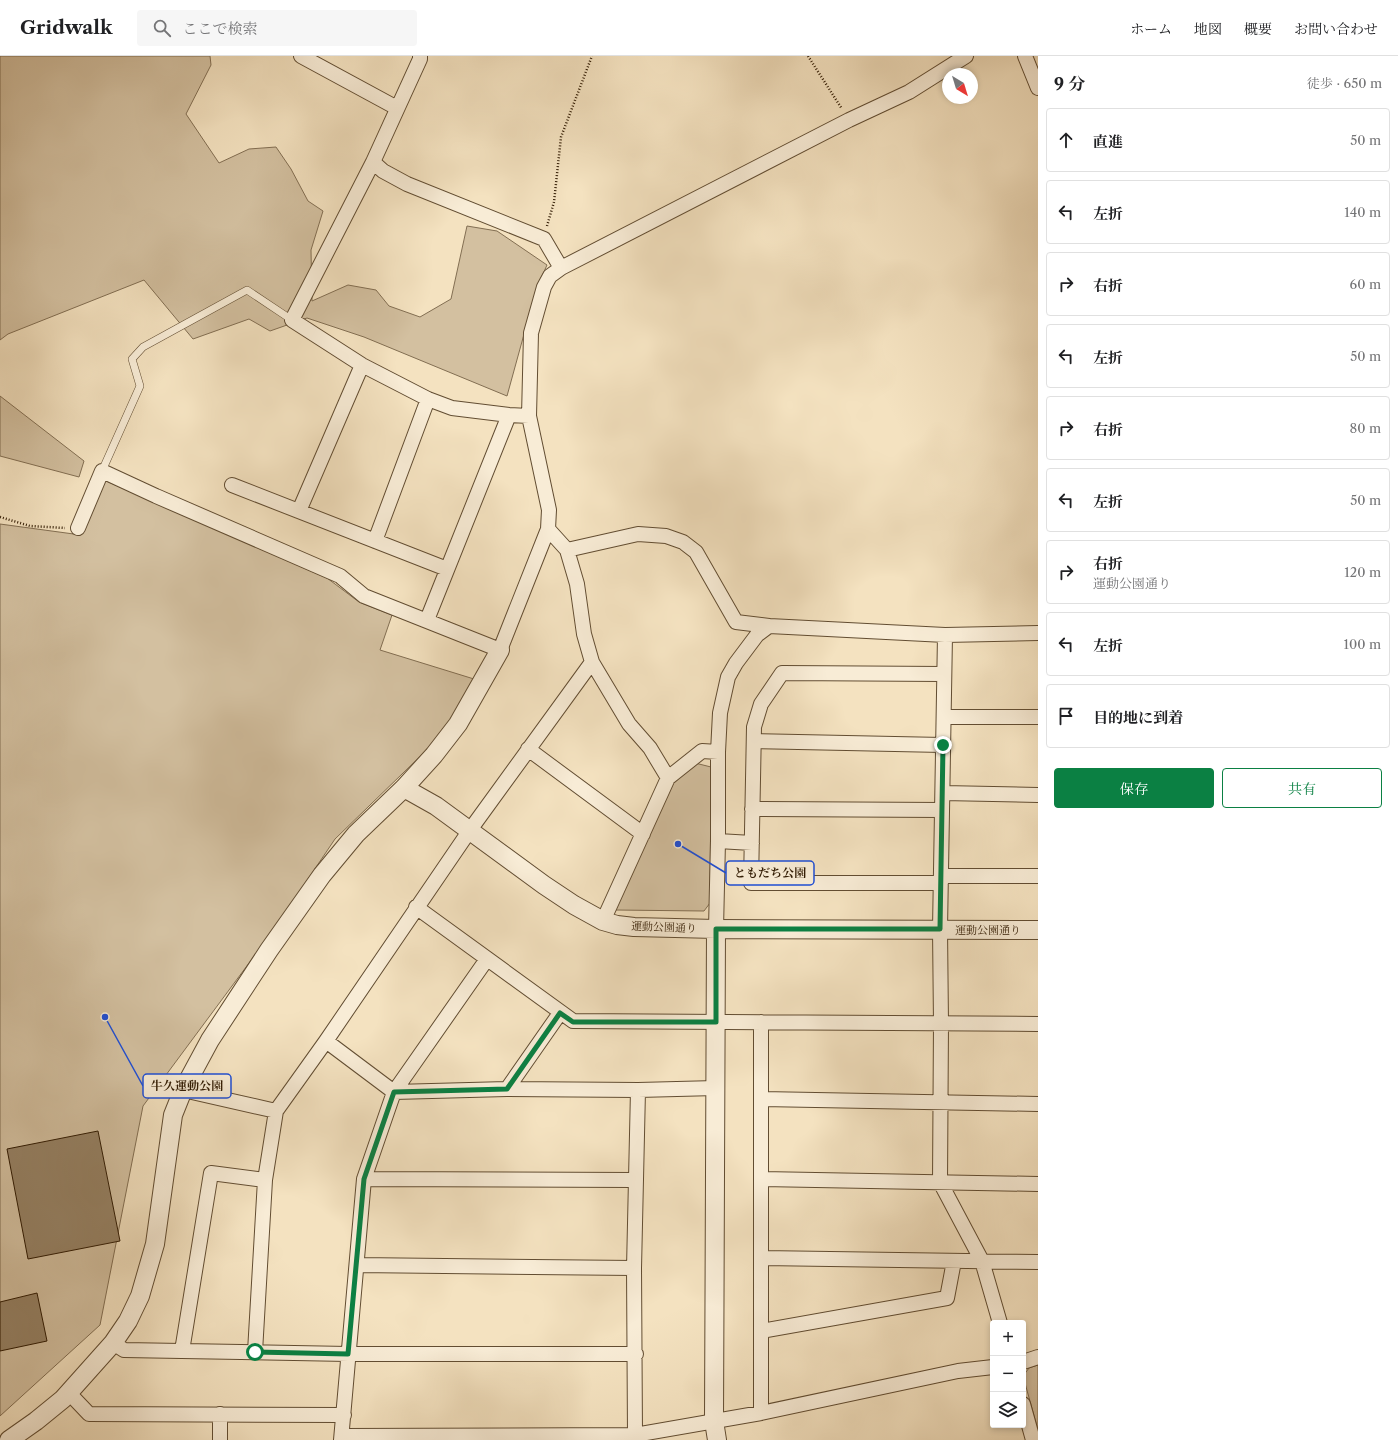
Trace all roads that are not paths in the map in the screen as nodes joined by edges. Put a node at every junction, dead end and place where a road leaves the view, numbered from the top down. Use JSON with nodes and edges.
{"nodes":[{"id":1,"x":301,"y":56,"type":"edge"},
{"id":2,"x":420,"y":56,"type":"edge"},
{"id":3,"x":966,"y":56,"type":"edge"},
{"id":4,"x":1024,"y":56,"type":"edge"},
{"id":5,"x":1038,"y":88,"type":"edge"},
{"id":6,"x":397,"y":108,"type":"junction"},
{"id":7,"x":373,"y":162,"type":"junction"},
{"id":8,"x":561,"y":268,"type":"junction"},
{"id":9,"x":292,"y":320,"type":"junction"},
{"id":10,"x":362,"y":365,"type":"junction"},
{"id":11,"x":428,"y":399,"type":"junction"},
{"id":12,"x":509,"y":415,"type":"junction"},
{"id":13,"x":529,"y":416,"type":"junction"},
{"id":14,"x":102,"y":471,"type":"junction"},
{"id":15,"x":232,"y":485,"type":"dead end"},
{"id":16,"x":299,"y":512,"type":"junction"},
{"id":17,"x":78,"y":528,"type":"road end"},
{"id":18,"x":548,"y":529,"type":"junction"},
{"id":19,"x":375,"y":541,"type":"junction"},
{"id":20,"x":567,"y":550,"type":"junction"},
{"id":21,"x":447,"y":569,"type":"junction"},
{"id":22,"x":427,"y":620,"type":"junction"},
{"id":23,"x":769,"y":626,"type":"junction"},
{"id":24,"x":1038,"y":633,"type":"edge"},
{"id":25,"x":946,"y":635,"type":"junction"},
{"id":26,"x":500,"y":650,"type":"junction"},
{"id":27,"x":592,"y":662,"type":"junction"},
{"id":28,"x":944,"y":674,"type":"junction"},
{"id":29,"x":944,"y":717,"type":"junction"},
{"id":30,"x":1038,"y":717,"type":"edge"},
{"id":31,"x":754,"y":741,"type":"junction"},
{"id":32,"x":943,"y":745,"type":"junction"},
{"id":33,"x":528,"y":749,"type":"junction"},
{"id":34,"x":718,"y":752,"type":"junction"},
{"id":35,"x":668,"y":778,"type":"junction"},
{"id":36,"x":404,"y":788,"type":"junction"},
{"id":37,"x":943,"y":793,"type":"junction"},
{"id":38,"x":1038,"y":795,"type":"edge"},
{"id":39,"x":752,"y":809,"type":"junction"},
{"id":40,"x":942,"y":810,"type":"junction"},
{"id":41,"x":470,"y":830,"type":"junction"},
{"id":42,"x":643,"y":834,"type":"junction"},
{"id":43,"x":718,"y":841,"type":"junction"},
{"id":44,"x":752,"y":843,"type":"junction"},
{"id":45,"x":1038,"y":876,"type":"edge"},
{"id":46,"x":941,"y":880,"type":"junction"},
{"id":47,"x":416,"y":907,"type":"junction"},
{"id":48,"x":603,"y":921,"type":"junction"},
{"id":49,"x":716,"y":929,"type":"junction"},
{"id":50,"x":940,"y":929,"type":"junction"},
{"id":51,"x":1038,"y":930,"type":"edge"},
{"id":52,"x":487,"y":959,"type":"junction"},
{"id":53,"x":560,"y":1013,"type":"junction"},
{"id":54,"x":716,"y":1022,"type":"junction"},
{"id":55,"x":761,"y":1022,"type":"junction"},
{"id":56,"x":942,"y":1023,"type":"junction"},
{"id":57,"x":1038,"y":1024,"type":"edge"},
{"id":58,"x":326,"y":1041,"type":"junction"},
{"id":59,"x":716,"y":1088,"type":"junction"},
{"id":60,"x":507,"y":1089,"type":"junction"},
{"id":61,"x":182,"y":1090,"type":"junction"},
{"id":62,"x":638,"y":1090,"type":"junction"},
{"id":63,"x":394,"y":1092,"type":"junction"},
{"id":64,"x":761,"y":1099,"type":"junction"},
{"id":65,"x":940,"y":1103,"type":"junction"},
{"id":66,"x":1038,"y":1104,"type":"edge"},
{"id":67,"x":276,"y":1111,"type":"junction"},
{"id":68,"x":364,"y":1179,"type":"junction"},
{"id":69,"x":761,"y":1179,"type":"junction"},
{"id":70,"x":265,"y":1180,"type":"junction"},
{"id":71,"x":636,"y":1180,"type":"junction"},
{"id":72,"x":940,"y":1182,"type":"junction"},
{"id":73,"x":1038,"y":1184,"type":"edge"},
{"id":74,"x":761,"y":1258,"type":"junction"},
{"id":75,"x":954,"y":1261,"type":"junction"},
{"id":76,"x":982,"y":1261,"type":"junction"},
{"id":77,"x":1038,"y":1262,"type":"edge"},
{"id":78,"x":357,"y":1265,"type":"junction"},
{"id":79,"x":634,"y":1268,"type":"junction"},
{"id":80,"x":999,"y":1320,"type":"edge"},
{"id":81,"x":761,"y":1331,"type":"junction"},
{"id":82,"x":113,"y":1343,"type":"junction"},
{"id":83,"x":182,"y":1351,"type":"junction"},
{"id":84,"x":255,"y":1352,"type":"junction"},
{"id":85,"x":348,"y":1354,"type":"junction"},
{"id":86,"x":636,"y":1354,"type":"junction"},
{"id":87,"x":1038,"y":1357,"type":"edge"},
{"id":88,"x":1026,"y":1361,"type":"edge"},
{"id":89,"x":990,"y":1367,"type":"edge"},
{"id":90,"x":69,"y":1393,"type":"junction"},
{"id":91,"x":761,"y":1413,"type":"junction"},
{"id":92,"x":220,"y":1414,"type":"junction"},
{"id":93,"x":344,"y":1415,"type":"junction"},
{"id":94,"x":1026,"y":1415,"type":"edge"},
{"id":95,"x":714,"y":1421,"type":"junction"},
{"id":96,"x":635,"y":1435,"type":"junction"},
{"id":97,"x":342,"y":1438,"type":"edge"},
{"id":98,"x":9,"y":1440,"type":"edge"},
{"id":99,"x":220,"y":1440,"type":"edge"},
{"id":100,"x":717,"y":1440,"type":"edge"},
{"id":101,"x":1033,"y":1440,"type":"edge"}],
"edges":[{"from":1,"to":6,"type":"street"},
{"from":2,"to":6,"type":"street"},
{"from":3,"to":8,"type":"street"},
{"from":4,"to":5,"type":"street"},
{"from":6,"to":7,"type":"street"},
{"from":7,"to":8,"type":"street"},
{"from":7,"to":9,"type":"street"},
{"from":8,"to":13,"type":"street"},
{"from":9,"to":10,"type":"street"},
{"from":9,"to":14,"type":"lane"},
{"from":10,"to":11,"type":"street"},
{"from":10,"to":16,"type":"street"},
{"from":11,"to":12,"type":"street"},
{"from":11,"to":19,"type":"street"},
{"from":12,"to":13,"type":"street"},
{"from":12,"to":21,"type":"street"},
{"from":13,"to":18,"type":"street"},
{"from":14,"to":17,"type":"street"},
{"from":14,"to":22,"type":"street"},
{"from":15,"to":16,"type":"street"},
{"from":16,"to":19,"type":"street"},
{"from":18,"to":20,"type":"street"},
{"from":18,"to":26,"type":"street"},
{"from":19,"to":21,"type":"street"},
{"from":20,"to":23,"type":"street"},
{"from":20,"to":27,"type":"street"},
{"from":21,"to":22,"type":"street"},
{"from":22,"to":26,"type":"street"},
{"from":23,"to":25,"type":"street"},
{"from":23,"to":34,"type":"street"},
{"from":24,"to":25,"type":"street"},
{"from":25,"to":28,"type":"street"},
{"from":26,"to":36,"type":"street"},
{"from":27,"to":33,"type":"street"},
{"from":27,"to":35,"type":"street"},
{"from":28,"to":29,"type":"street"},
{"from":28,"to":31,"type":"street"},
{"from":29,"to":30,"type":"street"},
{"from":29,"to":32,"type":"street"},
{"from":31,"to":32,"type":"street"},
{"from":31,"to":39,"type":"street"},
{"from":32,"to":37,"type":"street"},
{"from":33,"to":41,"type":"street"},
{"from":33,"to":42,"type":"street"},
{"from":34,"to":35,"type":"street"},
{"from":34,"to":43,"type":"street"},
{"from":35,"to":42,"type":"street"},
{"from":36,"to":41,"type":"street","name":"運動公園通り"},
{"from":36,"to":61,"type":"street"},
{"from":37,"to":38,"type":"street"},
{"from":37,"to":40,"type":"street"},
{"from":39,"to":40,"type":"street"},
{"from":39,"to":44,"type":"street"},
{"from":40,"to":46,"type":"street"},
{"from":41,"to":47,"type":"street"},
{"from":41,"to":48,"type":"street","name":"運動公園通り"},
{"from":42,"to":48,"type":"street"},
{"from":43,"to":44,"type":"street"},
{"from":43,"to":49,"type":"street"},
{"from":44,"to":46,"type":"street"},
{"from":45,"to":46,"type":"street"},
{"from":46,"to":50,"type":"street"},
{"from":47,"to":52,"type":"street"},
{"from":47,"to":58,"type":"street"},
{"from":48,"to":49,"type":"street","name":"運動公園通り"},
{"from":49,"to":50,"type":"street","name":"運動公園通り"},
{"from":49,"to":54,"type":"street"},
{"from":50,"to":51,"type":"street","name":"運動公園通り"},
{"from":50,"to":56,"type":"street"},
{"from":52,"to":53,"type":"street"},
{"from":52,"to":63,"type":"street"},
{"from":53,"to":54,"type":"street"},
{"from":53,"to":60,"type":"street"},
{"from":54,"to":55,"type":"street"},
{"from":54,"to":59,"type":"street"},
{"from":55,"to":56,"type":"street"},
{"from":55,"to":64,"type":"street"},
{"from":56,"to":57,"type":"street"},
{"from":56,"to":65,"type":"street"},
{"from":58,"to":63,"type":"street"},
{"from":58,"to":67,"type":"street"},
{"from":59,"to":62,"type":"street"},
{"from":59,"to":95,"type":"street"},
{"from":60,"to":62,"type":"street"},
{"from":60,"to":63,"type":"street"},
{"from":61,"to":67,"type":"street"},
{"from":61,"to":82,"type":"street"},
{"from":62,"to":71,"type":"street"},
{"from":63,"to":68,"type":"street"},
{"from":64,"to":65,"type":"street"},
{"from":64,"to":69,"type":"street"},
{"from":65,"to":66,"type":"street"},
{"from":65,"to":72,"type":"street"},
{"from":67,"to":70,"type":"street"},
{"from":68,"to":71,"type":"street"},
{"from":68,"to":78,"type":"street"},
{"from":69,"to":72,"type":"street"},
{"from":69,"to":74,"type":"street"},
{"from":70,"to":83,"type":"street"},
{"from":70,"to":84,"type":"street"},
{"from":71,"to":79,"type":"street"},
{"from":72,"to":73,"type":"street"},
{"from":72,"to":76,"type":"street"},
{"from":74,"to":75,"type":"street"},
{"from":74,"to":81,"type":"street"},
{"from":75,"to":76,"type":"street"},
{"from":75,"to":81,"type":"street"},
{"from":76,"to":77,"type":"street"},
{"from":76,"to":80,"type":"street"},
{"from":78,"to":79,"type":"street"},
{"from":78,"to":85,"type":"street"},
{"from":79,"to":86,"type":"street"},
{"from":81,"to":91,"type":"street"},
{"from":82,"to":83,"type":"street"},
{"from":82,"to":90,"type":"street"},
{"from":83,"to":84,"type":"street"},
{"from":84,"to":85,"type":"street"},
{"from":85,"to":86,"type":"street"},
{"from":85,"to":93,"type":"street"},
{"from":86,"to":96,"type":"street"},
{"from":87,"to":88,"type":"street"},
{"from":89,"to":91,"type":"street"},
{"from":90,"to":92,"type":"street"},
{"from":90,"to":98,"type":"street"},
{"from":91,"to":95,"type":"street"},
{"from":92,"to":93,"type":"street"},
{"from":92,"to":99,"type":"street"},
{"from":93,"to":97,"type":"street"},
{"from":94,"to":101,"type":"street"},
{"from":95,"to":96,"type":"street"},
{"from":95,"to":100,"type":"street"},
{"from":96,"to":97,"type":"street"}]}
